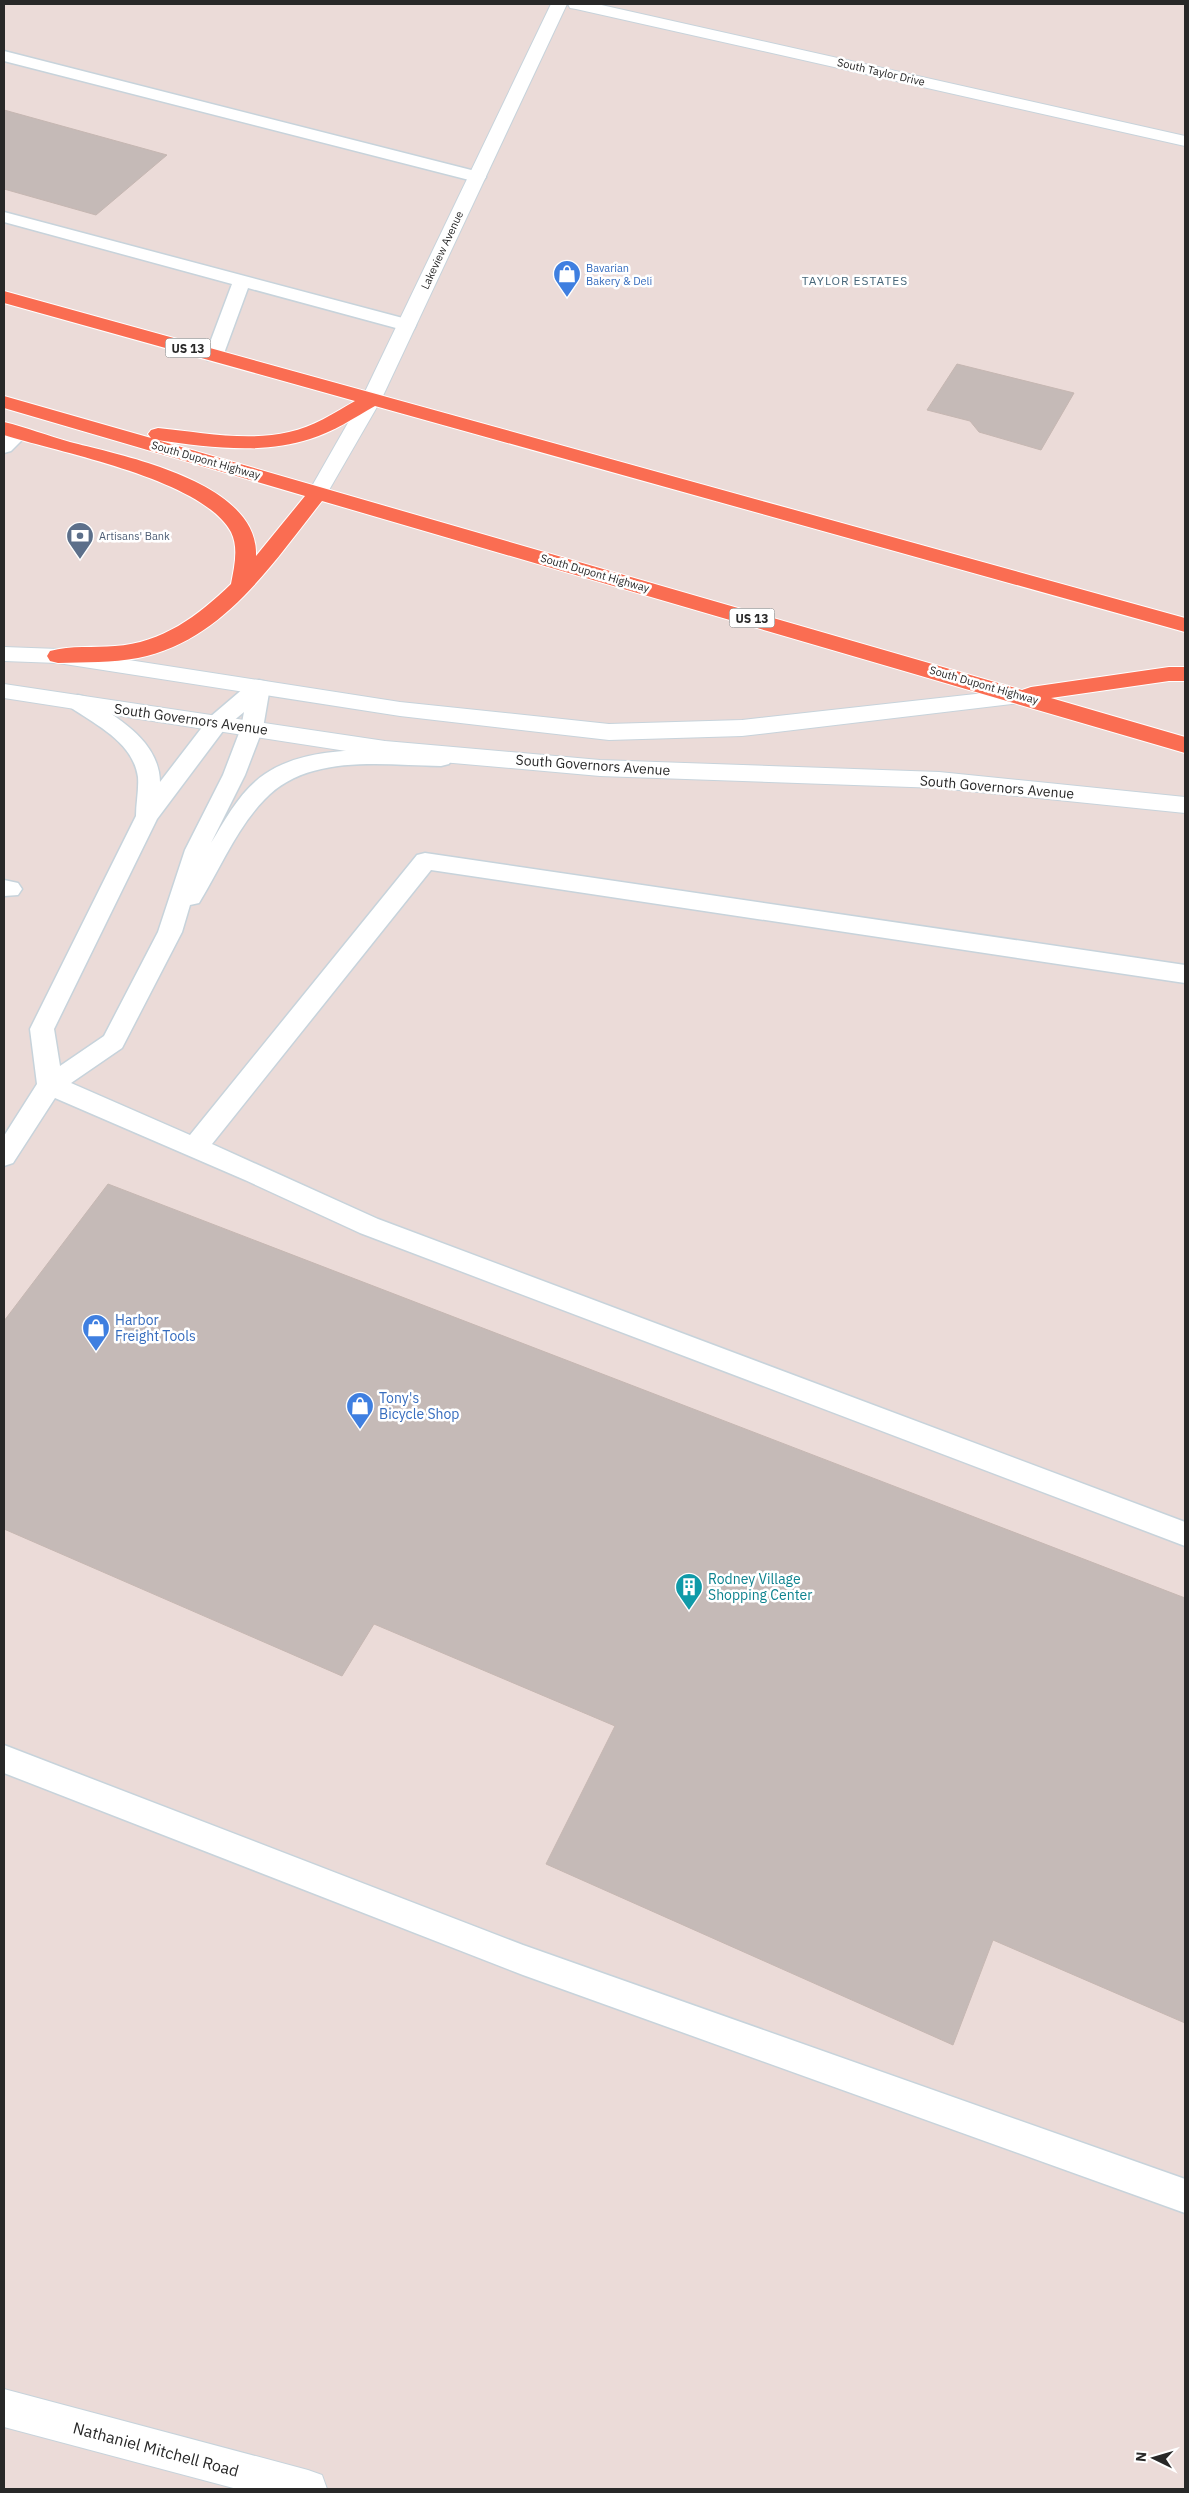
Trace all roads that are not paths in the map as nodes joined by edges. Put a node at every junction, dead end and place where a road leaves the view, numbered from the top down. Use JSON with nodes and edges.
{"nodes":[{"id":1,"x":559,"y":4,"type":"edge"},
{"id":2,"x":576,"y":4,"type":"edge"},
{"id":3,"x":4,"y":56,"type":"edge"},
{"id":4,"x":1185,"y":141,"type":"edge"},
{"id":5,"x":477,"y":177,"type":"junction"},
{"id":6,"x":4,"y":217,"type":"edge"},
{"id":7,"x":242,"y":280,"type":"junction"},
{"id":8,"x":4,"y":297,"type":"edge"},
{"id":9,"x":407,"y":325,"type":"junction"},
{"id":10,"x":214,"y":356,"type":"junction"},
{"id":11,"x":372,"y":400,"type":"junction"},
{"id":12,"x":4,"y":402,"type":"edge"},
{"id":13,"x":99,"y":429,"type":"junction"},
{"id":14,"x":9,"y":436,"type":"edge"},
{"id":15,"x":318,"y":493,"type":"junction"},
{"id":16,"x":241,"y":588,"type":"junction"},
{"id":17,"x":1185,"y":625,"type":"edge"},
{"id":18,"x":4,"y":654,"type":"edge"},
{"id":19,"x":58,"y":656,"type":"junction"},
{"id":20,"x":1185,"y":674,"type":"edge"},
{"id":21,"x":259,"y":687,"type":"junction"},
{"id":22,"x":4,"y":691,"type":"edge"},
{"id":23,"x":1020,"y":696,"type":"junction"},
{"id":24,"x":78,"y":702,"type":"junction"},
{"id":25,"x":218,"y":722,"type":"junction"},
{"id":26,"x":252,"y":728,"type":"junction"},
{"id":27,"x":1185,"y":745,"type":"edge"},
{"id":28,"x":496,"y":758,"type":"junction"},
{"id":29,"x":1185,"y":805,"type":"edge"},
{"id":30,"x":147,"y":816,"type":"junction"},
{"id":31,"x":170,"y":932,"type":"junction"},
{"id":32,"x":1185,"y":974,"type":"edge"},
{"id":33,"x":50,"y":1085,"type":"junction"},
{"id":34,"x":195,"y":1148,"type":"junction"},
{"id":35,"x":4,"y":1156,"type":"edge"},
{"id":36,"x":1185,"y":1534,"type":"edge"},
{"id":37,"x":4,"y":1759,"type":"edge"},
{"id":38,"x":1185,"y":2196,"type":"edge"},
{"id":39,"x":4,"y":2408,"type":"edge"},
{"id":40,"x":308,"y":2489,"type":"edge"}],
"edges":[{"from":1,"to":5,"type":"main road","name":"Lakeview Avenue"},
{"from":2,"to":4,"type":"main road","name":"South Taylor Drive"},
{"from":3,"to":5,"type":"lane"},
{"from":5,"to":9,"type":"main road","name":"Lakeview Avenue"},
{"from":6,"to":7,"type":"lane"},
{"from":7,"to":9,"type":"lane"},
{"from":7,"to":10,"type":"lane"},
{"from":8,"to":10,"type":"highway","number":"US 13"},
{"from":9,"to":11,"type":"main road","name":"Lakeview Avenue"},
{"from":10,"to":11,"type":"highway","number":"US 13"},
{"from":11,"to":13,"type":"highway"},
{"from":11,"to":15,"type":"main road","name":"Lakeview Avenue"},
{"from":11,"to":17,"type":"highway","number":"US 13"},
{"from":12,"to":13,"type":"highway","name":"South Dupont Highway","number":"US 13"},
{"from":13,"to":15,"type":"highway","name":"South Dupont Highway","number":"US 13"},
{"from":14,"to":16,"type":"highway"},
{"from":15,"to":16,"type":"highway"},
{"from":15,"to":23,"type":"highway","name":"South Dupont Highway","number":"US 13"},
{"from":16,"to":19,"type":"highway"},
{"from":18,"to":19,"type":"main road"},
{"from":19,"to":21,"type":"main road"},
{"from":20,"to":23,"type":"highway"},
{"from":21,"to":23,"type":"main road"},
{"from":21,"to":25,"type":"lane"},
{"from":21,"to":26,"type":"lane"},
{"from":22,"to":24,"type":"main road","name":"South Governors Avenue"},
{"from":23,"to":27,"type":"highway","name":"South Dupont Highway","number":"US 13"},
{"from":24,"to":25,"type":"main road","name":"South Governors Avenue"},
{"from":24,"to":30,"type":"lane"},
{"from":25,"to":26,"type":"main road","name":"South Governors Avenue"},
{"from":25,"to":30,"type":"lane"},
{"from":26,"to":28,"type":"main road","name":"South Governors Avenue"},
{"from":26,"to":31,"type":"lane"},
{"from":28,"to":29,"type":"main road","name":"South Governors Avenue"},
{"from":28,"to":31,"type":"lane"},
{"from":30,"to":33,"type":"lane"},
{"from":31,"to":33,"type":"lane"},
{"from":32,"to":34,"type":"lane"},
{"from":33,"to":34,"type":"lane"},
{"from":33,"to":35,"type":"lane"},
{"from":34,"to":36,"type":"lane"},
{"from":37,"to":38,"type":"lane"},
{"from":39,"to":40,"type":"main road","name":"Nathaniel Mitchell Road"}]}
